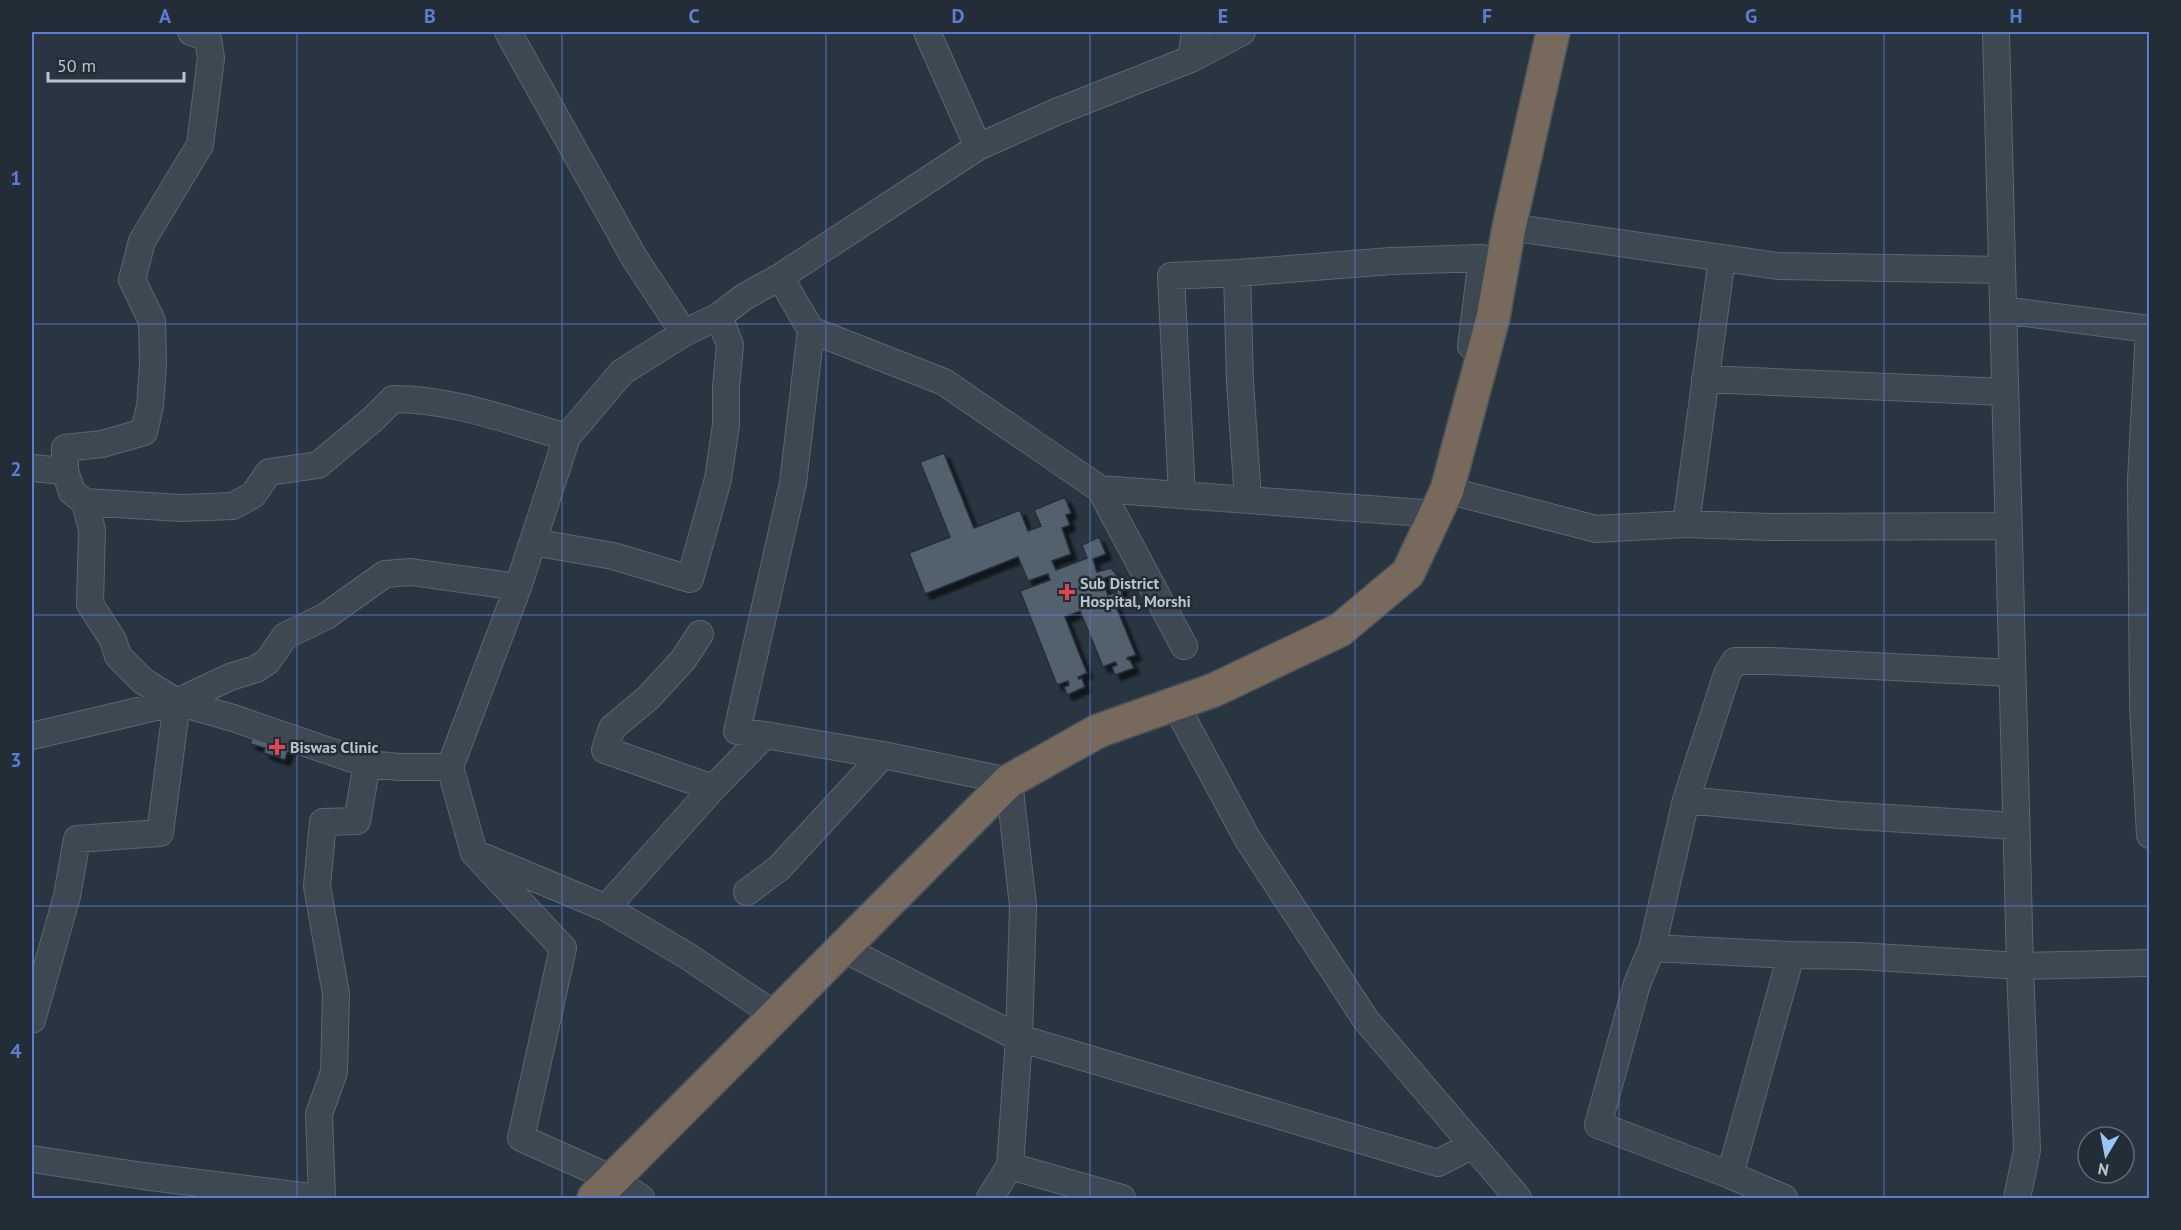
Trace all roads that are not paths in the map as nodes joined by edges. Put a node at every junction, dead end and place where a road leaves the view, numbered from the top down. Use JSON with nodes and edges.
{"nodes":[{"id":1,"x":508,"y":32,"type":"edge"},
{"id":2,"x":927,"y":32,"type":"edge"},
{"id":3,"x":1195,"y":32,"type":"edge"},
{"id":4,"x":1242,"y":32,"type":"edge"},
{"id":5,"x":1553,"y":32,"type":"edge"},
{"id":6,"x":1996,"y":32,"type":"edge"},
{"id":7,"x":208,"y":40,"type":"edge"},
{"id":8,"x":1191,"y":59,"type":"junction"},
{"id":9,"x":978,"y":147,"type":"junction"},
{"id":10,"x":1509,"y":226,"type":"junction"},
{"id":11,"x":1722,"y":258,"type":"junction"},
{"id":12,"x":2002,"y":270,"type":"junction"},
{"id":13,"x":1237,"y":273,"type":"junction"},
{"id":14,"x":780,"y":277,"type":"junction"},
{"id":15,"x":2003,"y":310,"type":"junction"},
{"id":16,"x":719,"y":316,"type":"junction"},
{"id":17,"x":2149,"y":329,"type":"edge"},
{"id":18,"x":811,"y":330,"type":"junction"},
{"id":19,"x":684,"y":333,"type":"junction"},
{"id":20,"x":1484,"y":351,"type":"junction"},
{"id":21,"x":1705,"y":379,"type":"junction"},
{"id":22,"x":2005,"y":392,"type":"junction"},
{"id":23,"x":567,"y":436,"type":"junction"},
{"id":24,"x":32,"y":468,"type":"edge"},
{"id":25,"x":65,"y":471,"type":"junction"},
{"id":26,"x":1100,"y":489,"type":"junction"},
{"id":27,"x":1182,"y":495,"type":"junction"},
{"id":28,"x":1248,"y":500,"type":"junction"},
{"id":29,"x":85,"y":502,"type":"junction"},
{"id":30,"x":1441,"y":502,"type":"junction"},
{"id":31,"x":1686,"y":524,"type":"junction"},
{"id":32,"x":2008,"y":526,"type":"junction"},
{"id":33,"x":532,"y":543,"type":"junction"},
{"id":34,"x":518,"y":587,"type":"junction"},
{"id":35,"x":700,"y":634,"type":"dead end"},
{"id":36,"x":1184,"y":646,"type":"dead end"},
{"id":37,"x":2012,"y":673,"type":"junction"},
{"id":38,"x":177,"y":702,"type":"junction"},
{"id":39,"x":1175,"y":704,"type":"junction"},
{"id":40,"x":765,"y":735,"type":"junction"},
{"id":41,"x":32,"y":736,"type":"edge"},
{"id":42,"x":883,"y":754,"type":"junction"},
{"id":43,"x":367,"y":764,"type":"junction"},
{"id":44,"x":450,"y":767,"type":"junction"},
{"id":45,"x":2148,"y":779,"type":"edge"},
{"id":46,"x":1009,"y":781,"type":"junction"},
{"id":47,"x":713,"y":788,"type":"junction"},
{"id":48,"x":1686,"y":800,"type":"junction"},
{"id":49,"x":2016,"y":826,"type":"junction"},
{"id":50,"x":2150,"y":835,"type":"edge"},
{"id":51,"x":474,"y":853,"type":"junction"},
{"id":52,"x":747,"y":892,"type":"dead end"},
{"id":53,"x":606,"y":908,"type":"junction"},
{"id":54,"x":842,"y":948,"type":"junction"},
{"id":55,"x":1652,"y":948,"type":"junction"},
{"id":56,"x":1791,"y":955,"type":"junction"},
{"id":57,"x":2150,"y":963,"type":"edge"},
{"id":58,"x":2019,"y":966,"type":"junction"},
{"id":59,"x":775,"y":1015,"type":"junction"},
{"id":60,"x":32,"y":1020,"type":"edge"},
{"id":61,"x":1019,"y":1038,"type":"junction"},
{"id":62,"x":1473,"y":1145,"type":"junction"},
{"id":63,"x":32,"y":1159,"type":"edge"},
{"id":64,"x":1010,"y":1166,"type":"junction"},
{"id":65,"x":1730,"y":1175,"type":"junction"},
{"id":66,"x":604,"y":1189,"type":"edge"},
{"id":67,"x":320,"y":1198,"type":"edge"},
{"id":68,"x":641,"y":1198,"type":"edge"},
{"id":69,"x":990,"y":1198,"type":"edge"},
{"id":70,"x":1122,"y":1198,"type":"edge"},
{"id":71,"x":1518,"y":1198,"type":"edge"},
{"id":72,"x":1784,"y":1198,"type":"edge"},
{"id":73,"x":2017,"y":1198,"type":"edge"}],
"edges":[{"from":1,"to":19,"type":"street"},
{"from":2,"to":9,"type":"street"},
{"from":3,"to":8,"type":"street"},
{"from":4,"to":8,"type":"street"},
{"from":5,"to":10,"type":"highway"},
{"from":6,"to":12,"type":"street"},
{"from":7,"to":25,"type":"street"},
{"from":8,"to":9,"type":"street"},
{"from":9,"to":14,"type":"street"},
{"from":10,"to":11,"type":"street"},
{"from":10,"to":20,"type":"highway"},
{"from":11,"to":12,"type":"street"},
{"from":11,"to":21,"type":"street"},
{"from":12,"to":15,"type":"street"},
{"from":13,"to":20,"type":"street"},
{"from":13,"to":27,"type":"street"},
{"from":13,"to":28,"type":"street"},
{"from":14,"to":16,"type":"street"},
{"from":14,"to":18,"type":"street"},
{"from":15,"to":17,"type":"street"},
{"from":15,"to":22,"type":"street"},
{"from":16,"to":19,"type":"street"},
{"from":16,"to":33,"type":"street"},
{"from":17,"to":45,"type":"street"},
{"from":18,"to":26,"type":"street"},
{"from":18,"to":40,"type":"street"},
{"from":19,"to":23,"type":"street"},
{"from":20,"to":30,"type":"highway"},
{"from":21,"to":22,"type":"street"},
{"from":21,"to":31,"type":"street"},
{"from":22,"to":32,"type":"street"},
{"from":23,"to":29,"type":"street"},
{"from":23,"to":33,"type":"street"},
{"from":24,"to":25,"type":"street"},
{"from":25,"to":29,"type":"street"},
{"from":26,"to":27,"type":"street"},
{"from":26,"to":36,"type":"street"},
{"from":27,"to":28,"type":"street"},
{"from":28,"to":30,"type":"street"},
{"from":29,"to":38,"type":"street"},
{"from":30,"to":31,"type":"street"},
{"from":30,"to":39,"type":"highway"},
{"from":31,"to":32,"type":"street"},
{"from":32,"to":37,"type":"street"},
{"from":33,"to":34,"type":"street"},
{"from":34,"to":38,"type":"street"},
{"from":34,"to":44,"type":"street"},
{"from":35,"to":47,"type":"street"},
{"from":37,"to":48,"type":"street"},
{"from":37,"to":49,"type":"street"},
{"from":38,"to":41,"type":"street"},
{"from":38,"to":43,"type":"street"},
{"from":38,"to":60,"type":"street"},
{"from":39,"to":46,"type":"highway"},
{"from":39,"to":62,"type":"street"},
{"from":40,"to":42,"type":"street"},
{"from":40,"to":47,"type":"street"},
{"from":42,"to":46,"type":"street"},
{"from":42,"to":52,"type":"street"},
{"from":43,"to":44,"type":"street"},
{"from":43,"to":67,"type":"street"},
{"from":44,"to":51,"type":"street"},
{"from":45,"to":50,"type":"street"},
{"from":46,"to":54,"type":"highway"},
{"from":46,"to":61,"type":"street"},
{"from":47,"to":53,"type":"street"},
{"from":48,"to":49,"type":"street"},
{"from":48,"to":55,"type":"street"},
{"from":49,"to":58,"type":"street"},
{"from":51,"to":53,"type":"street"},
{"from":51,"to":66,"type":"street"},
{"from":53,"to":59,"type":"street"},
{"from":54,"to":59,"type":"highway"},
{"from":54,"to":61,"type":"street"},
{"from":55,"to":56,"type":"street"},
{"from":55,"to":65,"type":"street"},
{"from":56,"to":58,"type":"street"},
{"from":56,"to":65,"type":"street"},
{"from":57,"to":58,"type":"street"},
{"from":58,"to":73,"type":"street"},
{"from":59,"to":66,"type":"highway"},
{"from":61,"to":62,"type":"street"},
{"from":61,"to":64,"type":"street"},
{"from":62,"to":71,"type":"street"},
{"from":63,"to":67,"type":"street"},
{"from":64,"to":69,"type":"street"},
{"from":64,"to":70,"type":"street"},
{"from":65,"to":72,"type":"street"},
{"from":66,"to":68,"type":"street"}]}
